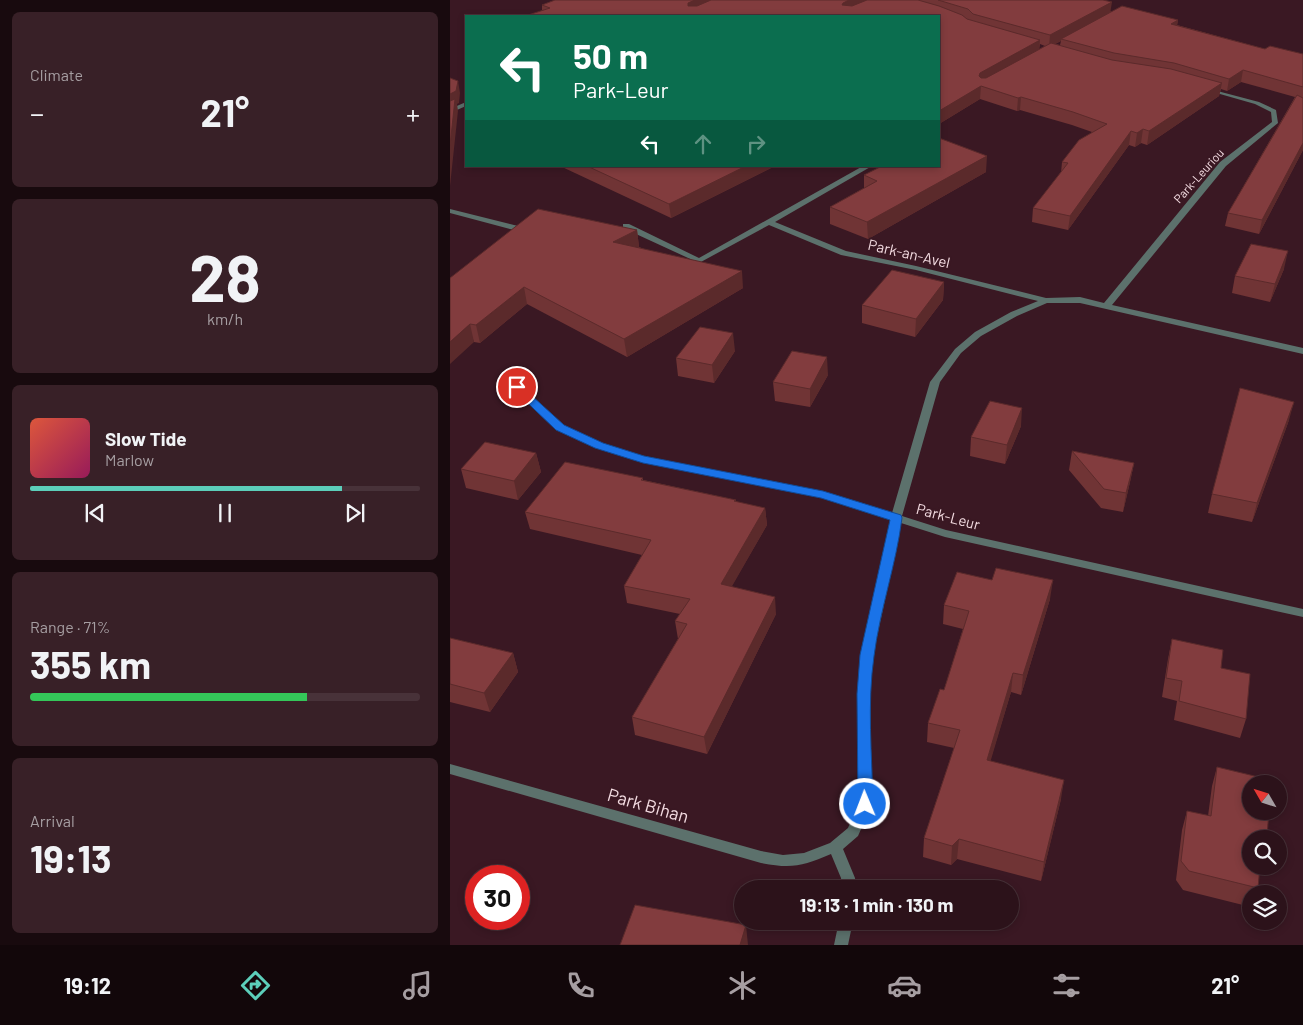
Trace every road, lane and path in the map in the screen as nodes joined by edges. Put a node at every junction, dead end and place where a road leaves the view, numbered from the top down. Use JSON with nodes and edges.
{"nodes":[{"id":1,"x":1204,"y":88,"type":"edge"},
{"id":2,"x":465,"y":104,"type":"edge"},
{"id":3,"x":450,"y":111,"type":"edge"},
{"id":4,"x":867,"y":167,"type":"edge"},
{"id":5,"x":450,"y":211,"type":"edge"},
{"id":6,"x":769,"y":222,"type":"junction"},
{"id":7,"x":626,"y":226,"type":"edge"},
{"id":8,"x":505,"y":241,"type":"edge"},
{"id":9,"x":1046,"y":301,"type":"junction"},
{"id":10,"x":1107,"y":305,"type":"junction"},
{"id":11,"x":1303,"y":351,"type":"edge"},
{"id":12,"x":517,"y":387,"type":"dead end"},
{"id":13,"x":896,"y":518,"type":"junction"},
{"id":14,"x":1303,"y":612,"type":"edge"},
{"id":15,"x":450,"y":769,"type":"edge"},
{"id":16,"x":836,"y":847,"type":"junction"},
{"id":17,"x":848,"y":880,"type":"edge"},
{"id":18,"x":844,"y":930,"type":"edge"},
{"id":19,"x":840,"y":945,"type":"edge"}],
"edges":[{"from":1,"to":10,"type":"street","name":"Park-Leuriou"},
{"from":2,"to":3,"type":"street"},
{"from":4,"to":6,"type":"street"},
{"from":5,"to":8,"type":"street"},
{"from":6,"to":7,"type":"street"},
{"from":6,"to":9,"type":"street","name":"Park-an-Avel"},
{"from":9,"to":10,"type":"street"},
{"from":9,"to":13,"type":"street"},
{"from":10,"to":11,"type":"street"},
{"from":12,"to":13,"type":"street","name":"Park-Leur"},
{"from":13,"to":14,"type":"street","name":"Park-Leur"},
{"from":13,"to":16,"type":"street"},
{"from":15,"to":16,"type":"street","name":"Park Bihan"},
{"from":16,"to":17,"type":"street"},
{"from":18,"to":19,"type":"street"}]}
